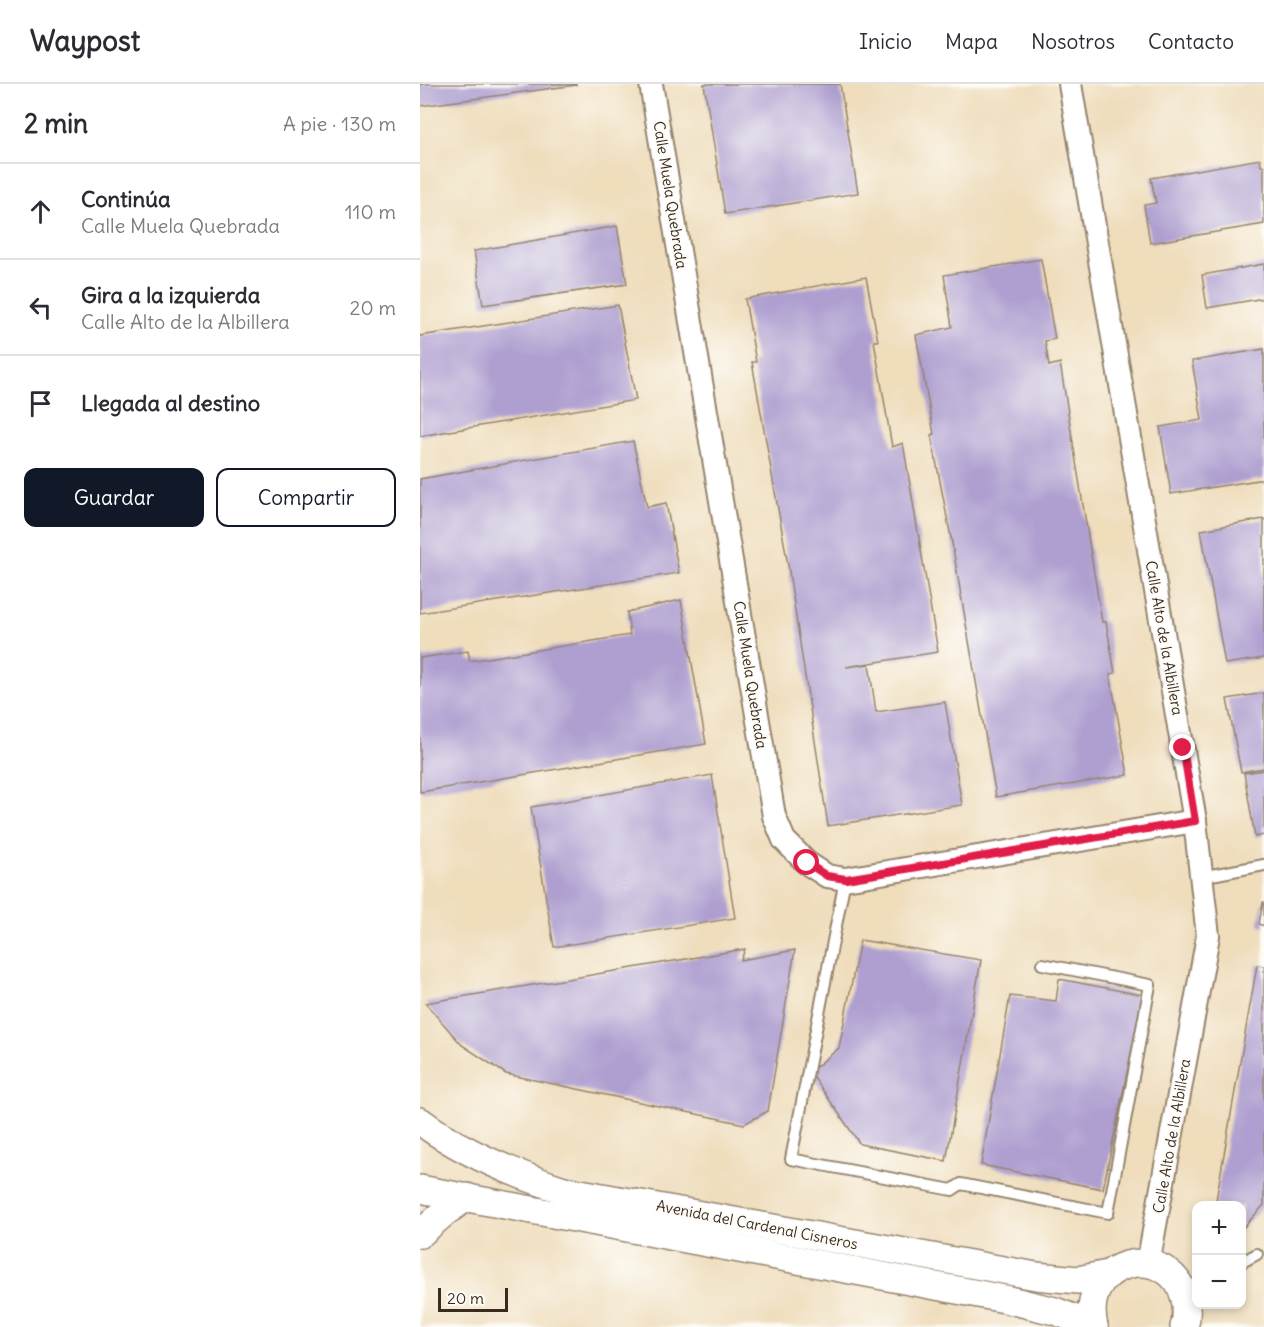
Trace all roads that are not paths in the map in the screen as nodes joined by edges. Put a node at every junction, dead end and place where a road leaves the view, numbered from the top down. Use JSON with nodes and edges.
{"nodes":[{"id":1,"x":651,"y":84,"type":"edge"},
{"id":2,"x":1070,"y":84,"type":"edge"},
{"id":3,"x":1195,"y":821,"type":"junction"},
{"id":4,"x":1264,"y":865,"type":"edge"},
{"id":5,"x":1201,"y":877,"type":"junction"},
{"id":6,"x":846,"y":879,"type":"junction"},
{"id":7,"x":1042,"y":964,"type":"dead end"},
{"id":8,"x":420,"y":1121,"type":"edge"},
{"id":9,"x":420,"y":1189,"type":"edge"},
{"id":10,"x":467,"y":1197,"type":"junction"},
{"id":11,"x":420,"y":1234,"type":"edge"},
{"id":12,"x":1257,"y":1254,"type":"dead end"},
{"id":13,"x":1246,"y":1260,"type":"edge"},
{"id":14,"x":1149,"y":1264,"type":"junction"},
{"id":15,"x":1108,"y":1274,"type":"junction"},
{"id":16,"x":1094,"y":1327,"type":"edge"},
{"id":17,"x":1184,"y":1327,"type":"edge"}],
"edges":[{"from":1,"to":6,"type":"street","name":"Calle Muela Quebrada"},
{"from":2,"to":3,"type":"street","name":"Calle Alto de la Albillera"},
{"from":3,"to":5,"type":"street","name":"Calle Alto de la Albillera"},
{"from":3,"to":6,"type":"street","name":"Calle Muela Quebrada"},
{"from":4,"to":5,"type":"lane"},
{"from":5,"to":14,"type":"street","name":"Calle Alto de la Albillera"},
{"from":6,"to":7,"type":"lane"},
{"from":8,"to":15,"type":"street","name":"Avenida del Cardenal Cisneros"},
{"from":9,"to":10,"type":"street","name":"Avenida del Cardenal Cisneros"},
{"from":10,"to":11,"type":"street"},
{"from":10,"to":16,"type":"street","name":"Avenida del Cardenal Cisneros"},
{"from":12,"to":13,"type":"lane"},
{"from":14,"to":15,"type":"street","name":"Avenida del Cardenal Cisneros"},
{"from":14,"to":17,"type":"street"},
{"from":15,"to":16,"type":"street"}]}
